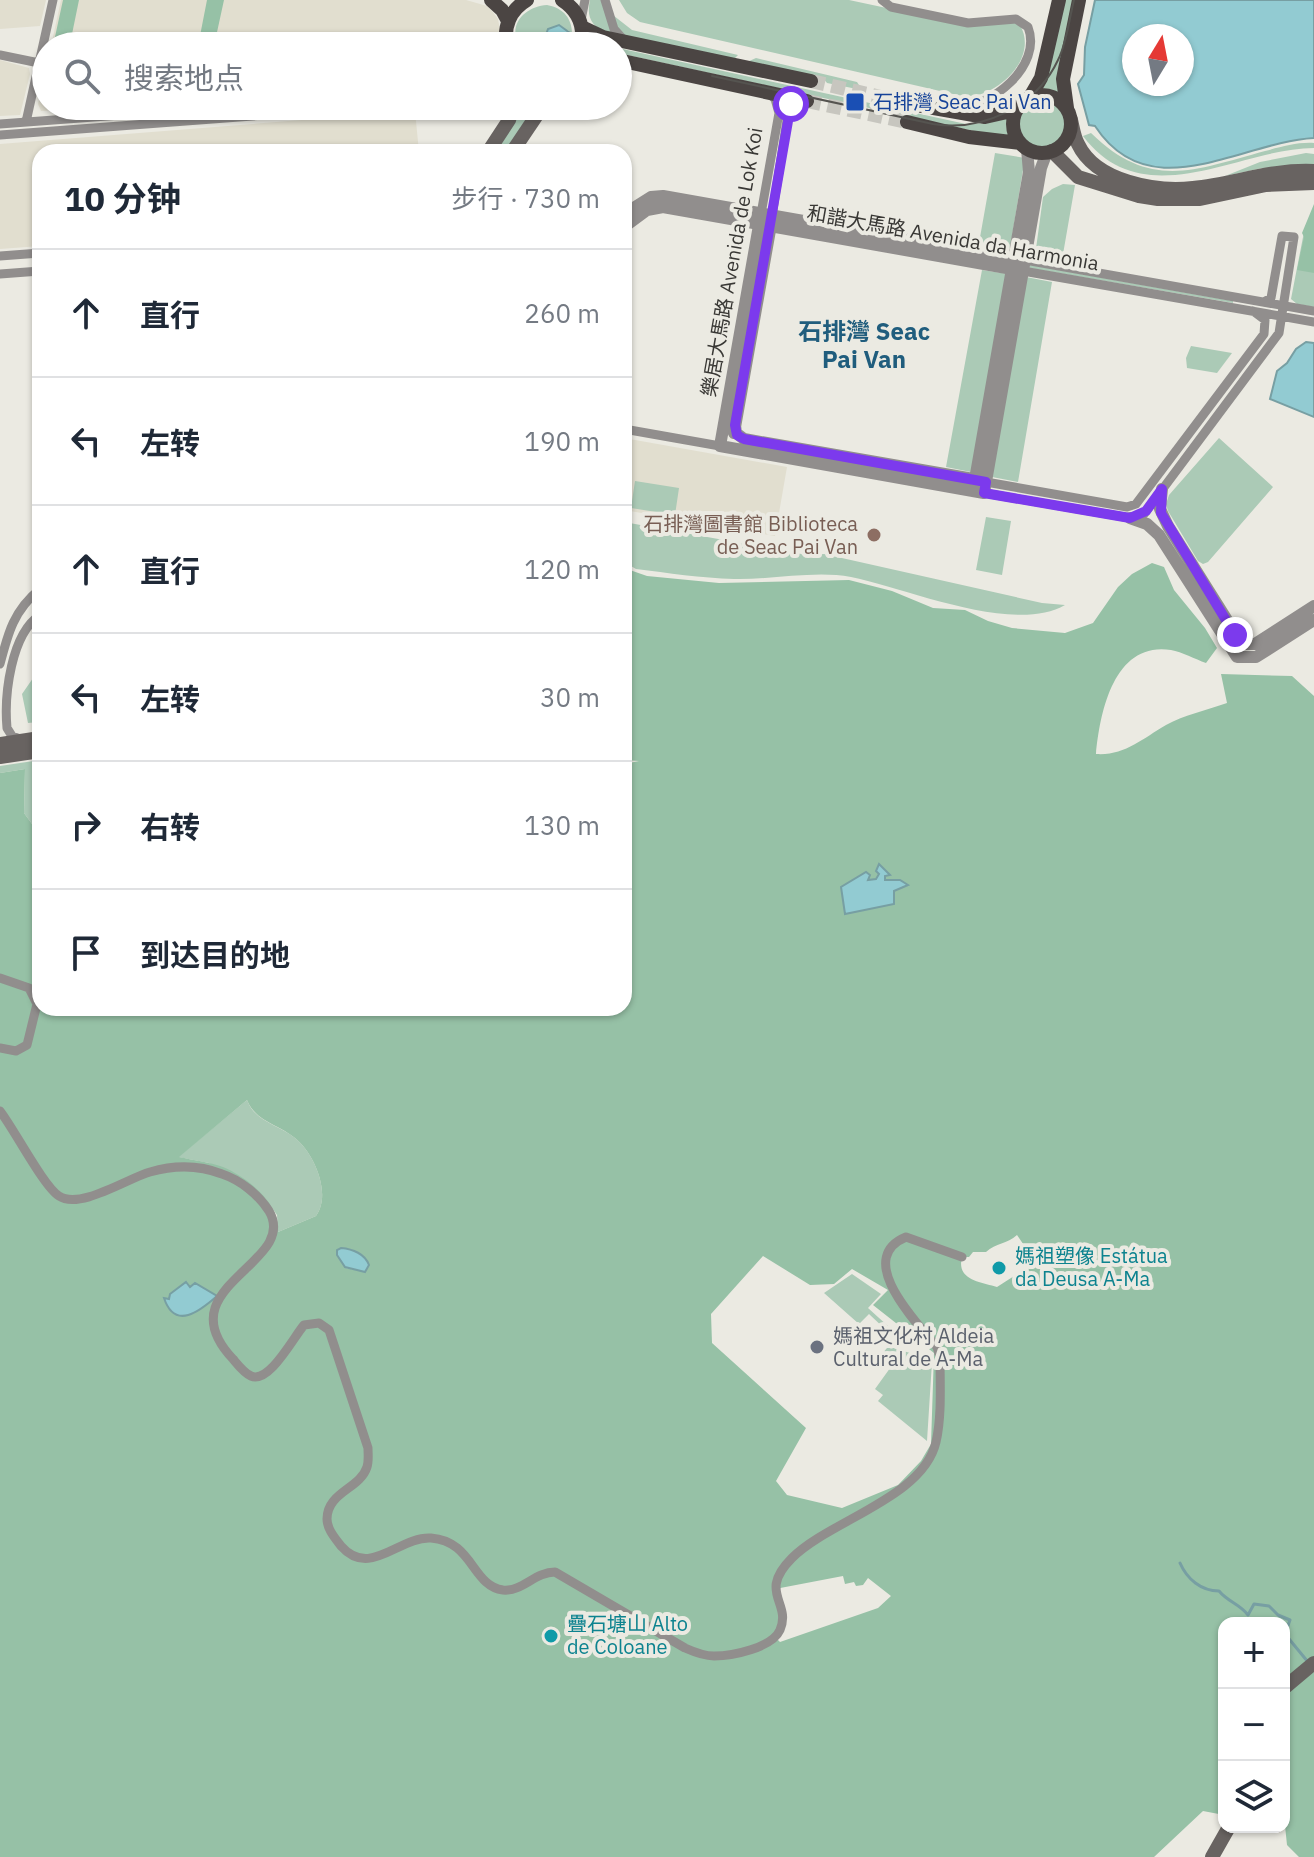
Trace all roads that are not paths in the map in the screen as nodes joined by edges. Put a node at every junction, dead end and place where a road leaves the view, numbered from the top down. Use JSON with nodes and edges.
{"nodes":[{"id":1,"x":53,"y":0,"type":"edge"},
{"id":2,"x":491,"y":0,"type":"edge"},
{"id":3,"x":527,"y":0,"type":"edge"},
{"id":4,"x":562,"y":0,"type":"edge"},
{"id":5,"x":585,"y":0,"type":"edge"},
{"id":6,"x":605,"y":0,"type":"edge"},
{"id":7,"x":882,"y":0,"type":"edge"},
{"id":8,"x":1059,"y":0,"type":"edge"},
{"id":9,"x":1079,"y":0,"type":"edge"},
{"id":10,"x":508,"y":21,"type":"junction"},
{"id":11,"x":582,"y":24,"type":"junction"},
{"id":12,"x":46,"y":32,"type":"edge"},
{"id":13,"x":507,"y":32,"type":"edge"},
{"id":14,"x":582,"y":32,"type":"edge"},
{"id":15,"x":592,"y":32,"type":"edge"},
{"id":16,"x":617,"y":32,"type":"edge"},
{"id":17,"x":632,"y":43,"type":"edge"},
{"id":18,"x":0,"y":55,"type":"edge"},
{"id":19,"x":32,"y":62,"type":"edge"},
{"id":20,"x":632,"y":63,"type":"edge"},
{"id":21,"x":811,"y":81,"type":"tunnel mouth"},
{"id":22,"x":765,"y":92,"type":"junction"},
{"id":23,"x":32,"y":95,"type":"edge"},
{"id":24,"x":1030,"y":97,"type":"junction"},
{"id":25,"x":804,"y":100,"type":"joint"},
{"id":26,"x":911,"y":104,"type":"tunnel mouth"},
{"id":27,"x":934,"y":108,"type":"junction"},
{"id":28,"x":1016,"y":110,"type":"junction"},
{"id":29,"x":1069,"y":114,"type":"junction"},
{"id":30,"x":53,"y":120,"type":"edge"},
{"id":31,"x":199,"y":120,"type":"edge"},
{"id":32,"x":509,"y":120,"type":"edge"},
{"id":33,"x":534,"y":120,"type":"edge"},
{"id":34,"x":26,"y":122,"type":"junction"},
{"id":35,"x":907,"y":122,"type":"tunnel mouth"},
{"id":36,"x":0,"y":124,"type":"edge"},
{"id":37,"x":0,"y":135,"type":"edge"},
{"id":38,"x":493,"y":144,"type":"edge"},
{"id":39,"x":517,"y":144,"type":"edge"},
{"id":40,"x":1024,"y":146,"type":"junction"},
{"id":41,"x":1049,"y":152,"type":"junction"},
{"id":42,"x":1314,"y":171,"type":"edge"},
{"id":43,"x":1314,"y":183,"type":"edge"},
{"id":44,"x":632,"y":209,"type":"edge"},
{"id":45,"x":766,"y":220,"type":"junction"},
{"id":46,"x":632,"y":221,"type":"edge"},
{"id":47,"x":32,"y":254,"type":"edge"},
{"id":48,"x":0,"y":256,"type":"edge"},
{"id":49,"x":1018,"y":265,"type":"junction"},
{"id":50,"x":32,"y":272,"type":"edge"},
{"id":51,"x":0,"y":274,"type":"edge"},
{"id":52,"x":1264,"y":302,"type":"junction"},
{"id":53,"x":1282,"y":305,"type":"junction"},
{"id":54,"x":1253,"y":311,"type":"junction"},
{"id":55,"x":1314,"y":311,"type":"edge"},
{"id":56,"x":1281,"y":316,"type":"junction"},
{"id":57,"x":1302,"y":320,"type":"junction"},
{"id":58,"x":1314,"y":322,"type":"edge"},
{"id":59,"x":1279,"y":333,"type":"junction"},
{"id":60,"x":735,"y":425,"type":"junction"},
{"id":61,"x":632,"y":430,"type":"edge"},
{"id":62,"x":726,"y":447,"type":"junction"},
{"id":63,"x":979,"y":486,"type":"junction"},
{"id":64,"x":1162,"y":489,"type":"junction"},
{"id":65,"x":1130,"y":518,"type":"junction"},
{"id":66,"x":32,"y":596,"type":"edge"},
{"id":67,"x":1314,"y":606,"type":"edge"},
{"id":68,"x":1314,"y":620,"type":"edge"},
{"id":69,"x":32,"y":623,"type":"edge"},
{"id":70,"x":0,"y":664,"type":"edge"},
{"id":71,"x":32,"y":739,"type":"edge"},
{"id":72,"x":0,"y":744,"type":"edge"},
{"id":73,"x":32,"y":752,"type":"edge"},
{"id":74,"x":0,"y":757,"type":"edge"},
{"id":75,"x":0,"y":978,"type":"edge"},
{"id":76,"x":32,"y":994,"type":"edge"},
{"id":77,"x":34,"y":1016,"type":"edge"},
{"id":78,"x":0,"y":1048,"type":"edge"},
{"id":79,"x":0,"y":1111,"type":"edge"},
{"id":80,"x":962,"y":1257,"type":"dead end"},
{"id":81,"x":1314,"y":1663,"type":"edge"},
{"id":82,"x":1290,"y":1683,"type":"edge"},
{"id":83,"x":1226,"y":1833,"type":"edge"},
{"id":84,"x":1212,"y":1857,"type":"edge"}],
"edges":[{"from":1,"to":12,"type":"street"},
{"from":2,"to":10,"type":"main road"},
{"from":3,"to":10,"type":"main road"},
{"from":4,"to":11,"type":"main road"},
{"from":5,"to":11,"type":"street"},
{"from":6,"to":16,"type":"street"},
{"from":7,"to":27,"type":"street"},
{"from":8,"to":24,"type":"main road"},
{"from":9,"to":29,"type":"main road"},
{"from":10,"to":13,"type":"main road"},
{"from":11,"to":14,"type":"main road"},
{"from":11,"to":15,"type":"main road"},
{"from":17,"to":21,"type":"main road"},
{"from":18,"to":19,"type":"street"},
{"from":20,"to":22,"type":"main road"},
{"from":22,"to":25,"type":"main road"},
{"from":22,"to":45,"type":"street","name":"樂居大馬路 Avenida de Lok Koi"},
{"from":23,"to":34,"type":"street"},
{"from":24,"to":28,"type":"main road"},
{"from":24,"to":29,"type":"main road"},
{"from":25,"to":45,"type":"street","name":"樂居大馬路 Avenida de Lok Koi"},
{"from":26,"to":27,"type":"main road"},
{"from":27,"to":28,"type":"main road"},
{"from":28,"to":40,"type":"main road"},
{"from":29,"to":41,"type":"main road"},
{"from":29,"to":42,"type":"main road"},
{"from":30,"to":34,"type":"street"},
{"from":31,"to":37,"type":"street"},
{"from":32,"to":38,"type":"main road"},
{"from":33,"to":39,"type":"main road"},
{"from":34,"to":36,"type":"street"},
{"from":35,"to":40,"type":"main road"},
{"from":40,"to":41,"type":"main road"},
{"from":40,"to":49,"type":"street"},
{"from":41,"to":43,"type":"main road"},
{"from":41,"to":49,"type":"street"},
{"from":44,"to":45,"type":"street","name":"和諧大馬路 Avenida da Harmonia"},
{"from":45,"to":46,"type":"street","name":"和諧大馬路 Avenida da Harmonia"},
{"from":45,"to":49,"type":"street","name":"和諧大馬路 Avenida da Harmonia"},
{"from":45,"to":60,"type":"street","name":"樂居大馬路 Avenida de Lok Koi"},
{"from":45,"to":62,"type":"street","name":"樂居大馬路 Avenida de Lok Koi"},
{"from":47,"to":48,"type":"street"},
{"from":49,"to":52,"type":"street","name":"和諧大馬路 Avenida da Harmonia"},
{"from":49,"to":54,"type":"street","name":"和諧大馬路 Avenida da Harmonia"},
{"from":49,"to":63,"type":"street"},
{"from":50,"to":51,"type":"street"},
{"from":52,"to":53,"type":"street","name":"和諧大馬路 Avenida da Harmonia"},
{"from":52,"to":53,"type":"street"},
{"from":53,"to":55,"type":"street","name":"和諧大馬路 Avenida da Harmonia"},
{"from":53,"to":56,"type":"street"},
{"from":54,"to":56,"type":"street","name":"和諧大馬路 Avenida da Harmonia"},
{"from":54,"to":63,"type":"street"},
{"from":56,"to":57,"type":"street","name":"和諧大馬路 Avenida da Harmonia"},
{"from":56,"to":59,"type":"street"},
{"from":57,"to":58,"type":"street","name":"和諧大馬路 Avenida da Harmonia"},
{"from":57,"to":59,"type":"street"},
{"from":59,"to":64,"type":"street"},
{"from":60,"to":62,"type":"street","name":"樂居大馬路 Avenida de Lok Koi"},
{"from":60,"to":63,"type":"street"},
{"from":61,"to":62,"type":"street"},
{"from":62,"to":63,"type":"street"},
{"from":63,"to":65,"type":"street"},
{"from":64,"to":65,"type":"street"},
{"from":64,"to":67,"type":"street"},
{"from":65,"to":68,"type":"street"},
{"from":66,"to":70,"type":"street"},
{"from":69,"to":71,"type":"street"},
{"from":71,"to":72,"type":"main road"},
{"from":73,"to":74,"type":"main road"},
{"from":75,"to":76,"type":"street"},
{"from":77,"to":78,"type":"street"},
{"from":79,"to":80,"type":"street"},
{"from":81,"to":82,"type":"main road"},
{"from":83,"to":84,"type":"main road"}]}
